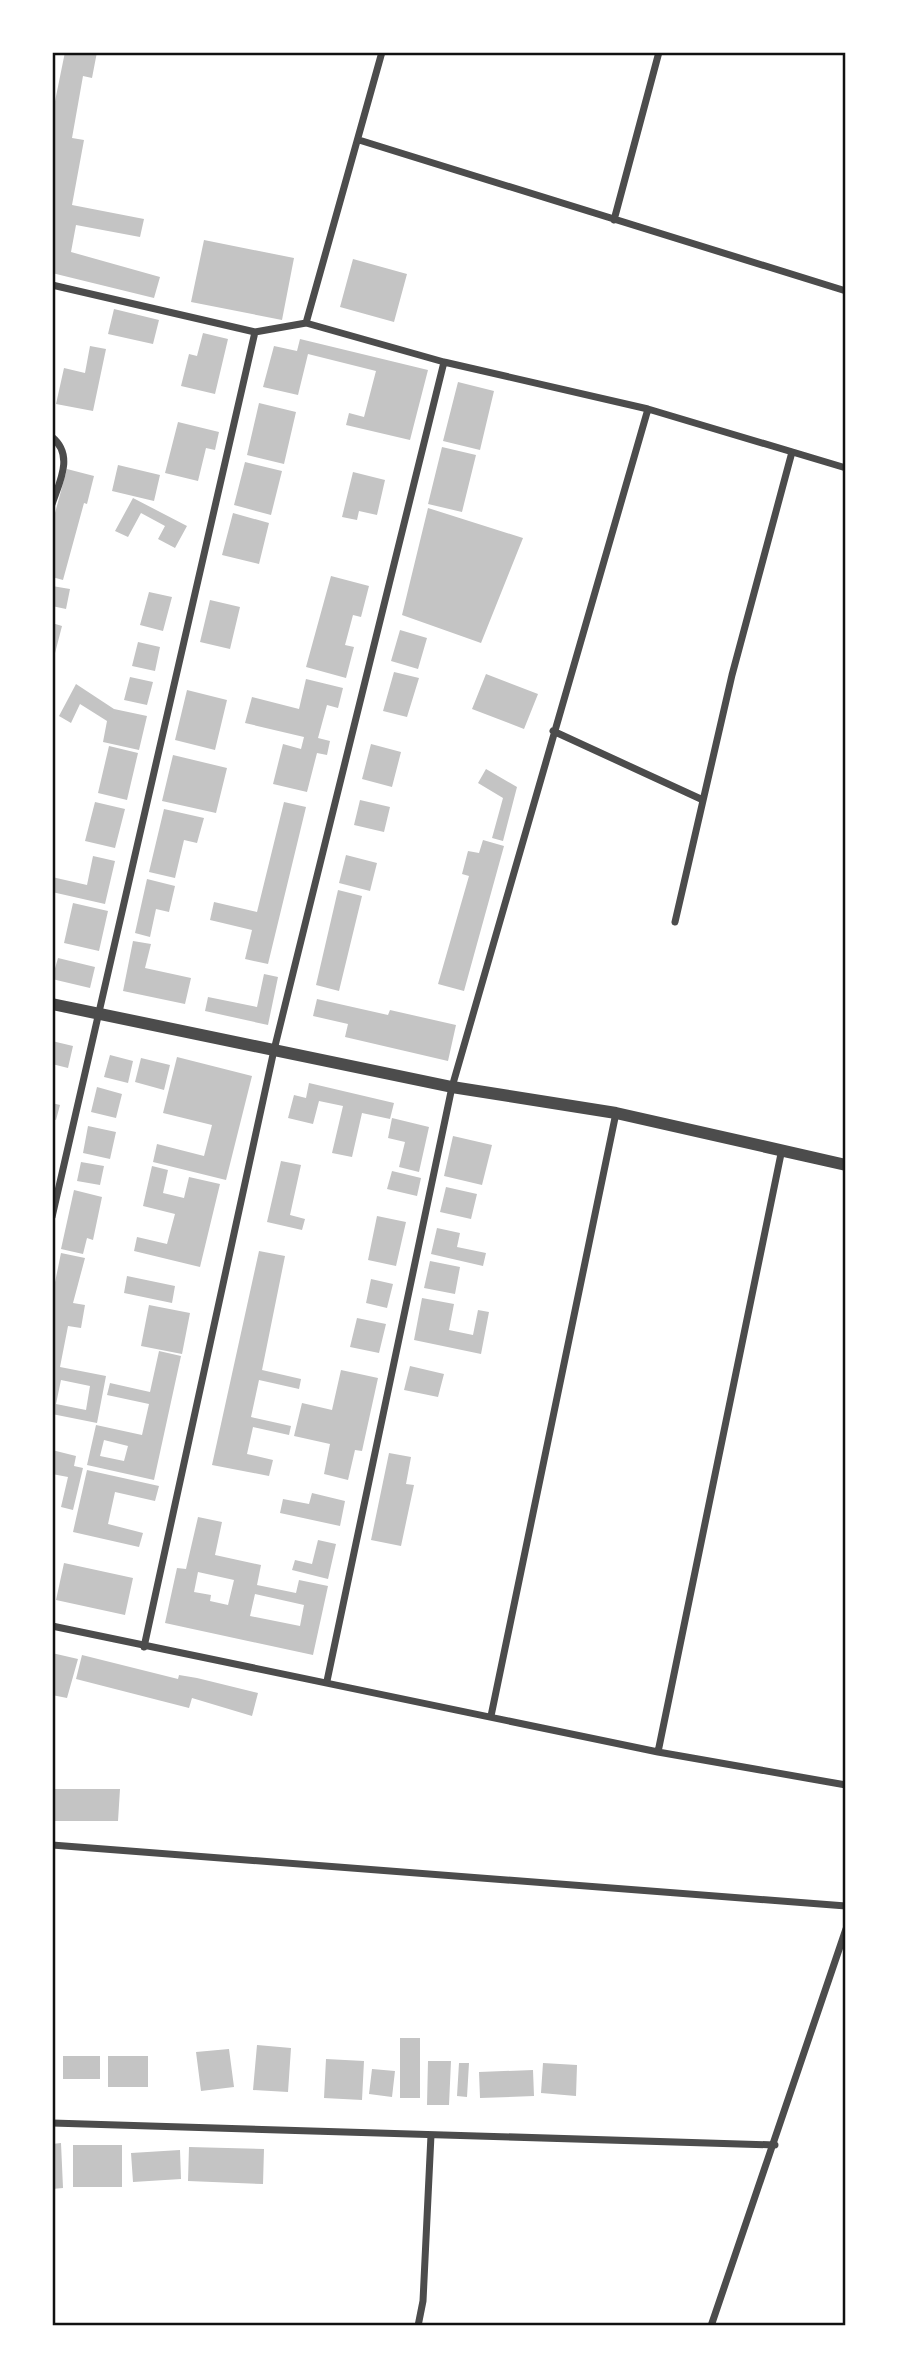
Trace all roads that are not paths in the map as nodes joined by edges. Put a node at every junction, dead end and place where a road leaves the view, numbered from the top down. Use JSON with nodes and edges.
{"nodes":[{"id":1,"x":382,"y":52,"type":"edge"},
{"id":2,"x":659,"y":52,"type":"edge"},
{"id":3,"x":359,"y":140,"type":"junction"},
{"id":4,"x":614,"y":220,"type":"junction"},
{"id":5,"x":52,"y":285,"type":"edge"},
{"id":6,"x":845,"y":291,"type":"edge"},
{"id":7,"x":306,"y":323,"type":"junction"},
{"id":8,"x":256,"y":332,"type":"junction"},
{"id":9,"x":444,"y":362,"type":"junction"},
{"id":10,"x":648,"y":410,"type":"junction"},
{"id":11,"x":52,"y":437,"type":"edge"},
{"id":12,"x":792,"y":452,"type":"junction"},
{"id":13,"x":845,"y":468,"type":"edge"},
{"id":14,"x":52,"y":504,"type":"edge"},
{"id":15,"x":553,"y":731,"type":"junction"},
{"id":16,"x":703,"y":800,"type":"junction"},
{"id":17,"x":675,"y":922,"type":"dead end"},
{"id":18,"x":52,"y":1004,"type":"edge"},
{"id":19,"x":97,"y":1015,"type":"junction"},
{"id":20,"x":274,"y":1050,"type":"junction"},
{"id":21,"x":452,"y":1087,"type":"junction"},
{"id":22,"x":616,"y":1113,"type":"junction"},
{"id":23,"x":782,"y":1148,"type":"junction"},
{"id":24,"x":845,"y":1165,"type":"edge"},
{"id":25,"x":52,"y":1217,"type":"edge"},
{"id":26,"x":52,"y":1626,"type":"edge"},
{"id":27,"x":144,"y":1647,"type":"junction"},
{"id":28,"x":327,"y":1681,"type":"junction"},
{"id":29,"x":491,"y":1716,"type":"junction"},
{"id":30,"x":658,"y":1752,"type":"junction"},
{"id":31,"x":845,"y":1785,"type":"edge"},
{"id":32,"x":52,"y":1845,"type":"edge"},
{"id":33,"x":845,"y":1906,"type":"edge"},
{"id":34,"x":845,"y":1929,"type":"edge"},
{"id":35,"x":52,"y":2123,"type":"edge"},
{"id":36,"x":431,"y":2135,"type":"junction"},
{"id":37,"x":775,"y":2145,"type":"junction"},
{"id":38,"x":418,"y":2326,"type":"edge"},
{"id":39,"x":711,"y":2326,"type":"edge"}],
"edges":[{"from":1,"to":3,"type":"street"},
{"from":2,"to":4,"type":"street"},
{"from":3,"to":4,"type":"street"},
{"from":3,"to":7,"type":"street"},
{"from":4,"to":6,"type":"street"},
{"from":5,"to":8,"type":"street"},
{"from":7,"to":8,"type":"street"},
{"from":7,"to":9,"type":"street"},
{"from":8,"to":19,"type":"street"},
{"from":9,"to":10,"type":"street"},
{"from":9,"to":20,"type":"street"},
{"from":10,"to":12,"type":"street"},
{"from":10,"to":15,"type":"street"},
{"from":11,"to":14,"type":"street"},
{"from":12,"to":13,"type":"street"},
{"from":12,"to":16,"type":"street"},
{"from":15,"to":16,"type":"street"},
{"from":15,"to":21,"type":"street"},
{"from":16,"to":17,"type":"street"},
{"from":18,"to":19,"type":"street"},
{"from":19,"to":20,"type":"street"},
{"from":19,"to":25,"type":"street"},
{"from":20,"to":21,"type":"street"},
{"from":20,"to":27,"type":"street"},
{"from":21,"to":22,"type":"street"},
{"from":21,"to":28,"type":"street"},
{"from":22,"to":23,"type":"street"},
{"from":22,"to":29,"type":"street"},
{"from":23,"to":24,"type":"street"},
{"from":23,"to":30,"type":"street"},
{"from":26,"to":27,"type":"street"},
{"from":27,"to":28,"type":"street"},
{"from":28,"to":29,"type":"street"},
{"from":29,"to":30,"type":"street"},
{"from":30,"to":31,"type":"street"},
{"from":32,"to":33,"type":"street"},
{"from":34,"to":37,"type":"street"},
{"from":35,"to":36,"type":"street"},
{"from":36,"to":37,"type":"street"},
{"from":36,"to":38,"type":"street"},
{"from":37,"to":39,"type":"street"}]}
